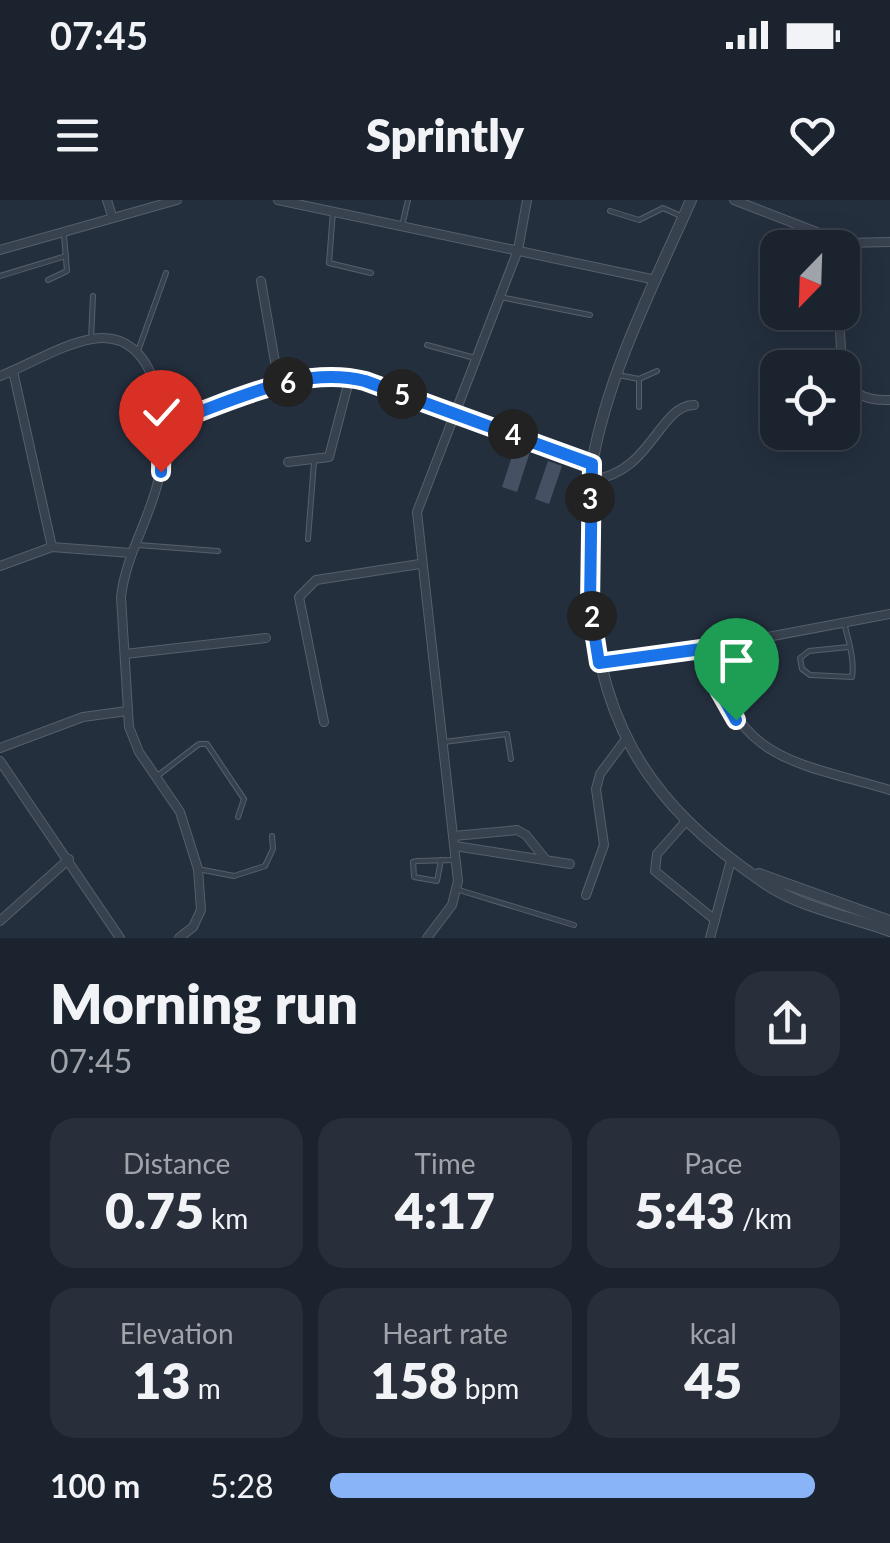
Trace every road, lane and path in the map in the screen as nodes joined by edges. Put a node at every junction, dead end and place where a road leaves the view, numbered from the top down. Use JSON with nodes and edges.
{"nodes":[{"id":1,"x":108,"y":200,"type":"edge"},
{"id":2,"x":176,"y":200,"type":"edge"},
{"id":3,"x":278,"y":200,"type":"edge"},
{"id":4,"x":408,"y":200,"type":"edge"},
{"id":5,"x":527,"y":200,"type":"edge"},
{"id":6,"x":690,"y":200,"type":"edge"},
{"id":7,"x":734,"y":200,"type":"edge"},
{"id":8,"x":294,"y":202,"type":"edge"},
{"id":9,"x":610,"y":211,"type":"dead end"},
{"id":10,"x":333,"y":212,"type":"junction"},
{"id":11,"x":112,"y":216,"type":"junction"},
{"id":12,"x":683,"y":217,"type":"junction"},
{"id":13,"x":402,"y":226,"type":"junction"},
{"id":14,"x":64,"y":230,"type":"junction"},
{"id":15,"x":811,"y":230,"type":"edge"},
{"id":16,"x":890,"y":242,"type":"edge"},
{"id":17,"x":860,"y":243,"type":"edge"},
{"id":18,"x":0,"y":250,"type":"edge"},
{"id":19,"x":518,"y":250,"type":"junction"},
{"id":20,"x":66,"y":256,"type":"junction"},
{"id":21,"x":166,"y":274,"type":"dead end"},
{"id":22,"x":371,"y":274,"type":"dead end"},
{"id":23,"x":0,"y":276,"type":"edge"},
{"id":24,"x":48,"y":280,"type":"dead end"},
{"id":25,"x":656,"y":280,"type":"junction"},
{"id":26,"x":260,"y":281,"type":"dead end"},
{"id":27,"x":93,"y":296,"type":"dead end"},
{"id":28,"x":500,"y":297,"type":"junction"},
{"id":29,"x":590,"y":314,"type":"dead end"},
{"id":30,"x":91,"y":339,"type":"junction"},
{"id":31,"x":426,"y":345,"type":"dead end"},
{"id":32,"x":138,"y":351,"type":"junction"},
{"id":33,"x":476,"y":358,"type":"junction"},
{"id":34,"x":657,"y":370,"type":"dead end"},
{"id":35,"x":14,"y":371,"type":"junction"},
{"id":36,"x":618,"y":375,"type":"junction"},
{"id":37,"x":0,"y":376,"type":"edge"},
{"id":38,"x":350,"y":377,"type":"junction"},
{"id":39,"x":639,"y":380,"type":"junction"},
{"id":40,"x":279,"y":385,"type":"junction"},
{"id":41,"x":860,"y":396,"type":"edge"},
{"id":42,"x":890,"y":400,"type":"edge"},
{"id":43,"x":694,"y":405,"type":"dead end"},
{"id":44,"x":640,"y":407,"type":"dead end"},
{"id":45,"x":454,"y":412,"type":"junction"},
{"id":46,"x":162,"y":425,"type":"junction"},
{"id":47,"x":288,"y":462,"type":"dead end"},
{"id":48,"x":314,"y":462,"type":"junction"},
{"id":49,"x":592,"y":464,"type":"junction"},
{"id":50,"x":590,"y":480,"type":"junction"},
{"id":51,"x":308,"y":539,"type":"dead end"},
{"id":52,"x":52,"y":547,"type":"junction"},
{"id":53,"x":133,"y":549,"type":"junction"},
{"id":54,"x":218,"y":552,"type":"dead end"},
{"id":55,"x":420,"y":564,"type":"junction"},
{"id":56,"x":0,"y":566,"type":"edge"},
{"id":57,"x":890,"y":614,"type":"edge"},
{"id":58,"x":844,"y":622,"type":"junction"},
{"id":59,"x":266,"y":638,"type":"dead end"},
{"id":60,"x":850,"y":647,"type":"junction"},
{"id":61,"x":709,"y":648,"type":"junction"},
{"id":62,"x":125,"y":654,"type":"junction"},
{"id":63,"x":599,"y":663,"type":"junction"},
{"id":64,"x":127,"y":711,"type":"junction"},
{"id":65,"x":324,"y":722,"type":"dead end"},
{"id":66,"x":626,"y":739,"type":"junction"},
{"id":67,"x":444,"y":742,"type":"junction"},
{"id":68,"x":0,"y":748,"type":"edge"},
{"id":69,"x":511,"y":760,"type":"dead end"},
{"id":70,"x":0,"y":761,"type":"edge"},
{"id":71,"x":156,"y":777,"type":"junction"},
{"id":72,"x":890,"y":790,"type":"edge"},
{"id":73,"x":238,"y":817,"type":"dead end"},
{"id":74,"x":688,"y":820,"type":"junction"},
{"id":75,"x":476,"y":834,"type":"junction"},
{"id":76,"x":272,"y":836,"type":"dead end"},
{"id":77,"x":454,"y":841,"type":"junction"},
{"id":78,"x":478,"y":849,"type":"junction"},
{"id":79,"x":69,"y":859,"type":"junction"},
{"id":80,"x":441,"y":860,"type":"junction"},
{"id":81,"x":456,"y":860,"type":"junction"},
{"id":82,"x":546,"y":860,"type":"junction"},
{"id":83,"x":731,"y":860,"type":"junction"},
{"id":84,"x":570,"y":864,"type":"dead end"},
{"id":85,"x":198,"y":869,"type":"junction"},
{"id":86,"x":459,"y":890,"type":"junction"},
{"id":87,"x":586,"y":895,"type":"dead end"},
{"id":88,"x":715,"y":920,"type":"junction"},
{"id":89,"x":0,"y":922,"type":"edge"},
{"id":90,"x":574,"y":926,"type":"dead end"},
{"id":91,"x":885,"y":927,"type":"edge"},
{"id":92,"x":120,"y":938,"type":"edge"},
{"id":93,"x":179,"y":938,"type":"edge"},
{"id":94,"x":427,"y":938,"type":"edge"},
{"id":95,"x":710,"y":938,"type":"edge"},
{"id":96,"x":871,"y":938,"type":"edge"}],
"edges":[{"from":1,"to":11,"type":"street"},
{"from":2,"to":11,"type":"street"},
{"from":3,"to":8,"type":"street"},
{"from":4,"to":13,"type":"lane"},
{"from":5,"to":19,"type":"street"},
{"from":6,"to":12,"type":"street"},
{"from":7,"to":15,"type":"street"},
{"from":8,"to":10,"type":"street"},
{"from":9,"to":12,"type":"lane"},
{"from":10,"to":13,"type":"street"},
{"from":10,"to":22,"type":"lane"},
{"from":11,"to":14,"type":"street"},
{"from":12,"to":25,"type":"street"},
{"from":13,"to":19,"type":"street"},
{"from":14,"to":18,"type":"street"},
{"from":14,"to":20,"type":"lane"},
{"from":16,"to":17,"type":"street"},
{"from":19,"to":25,"type":"street"},
{"from":19,"to":28,"type":"street"},
{"from":20,"to":23,"type":"lane"},
{"from":20,"to":24,"type":"lane"},
{"from":21,"to":32,"type":"lane"},
{"from":25,"to":36,"type":"street"},
{"from":26,"to":40,"type":"street"},
{"from":27,"to":30,"type":"lane"},
{"from":28,"to":29,"type":"lane"},
{"from":28,"to":33,"type":"street"},
{"from":30,"to":32,"type":"street"},
{"from":30,"to":35,"type":"street"},
{"from":31,"to":33,"type":"lane"},
{"from":32,"to":46,"type":"street"},
{"from":33,"to":45,"type":"street"},
{"from":34,"to":39,"type":"lane"},
{"from":35,"to":37,"type":"street"},
{"from":35,"to":52,"type":"street"},
{"from":36,"to":39,"type":"lane"},
{"from":36,"to":49,"type":"street"},
{"from":38,"to":40,"type":"street"},
{"from":38,"to":45,"type":"street"},
{"from":38,"to":48,"type":"street"},
{"from":39,"to":44,"type":"lane"},
{"from":40,"to":46,"type":"street"},
{"from":41,"to":42,"type":"street"},
{"from":43,"to":50,"type":"street"},
{"from":45,"to":49,"type":"street"},
{"from":45,"to":55,"type":"street"},
{"from":46,"to":53,"type":"street"},
{"from":47,"to":48,"type":"street"},
{"from":48,"to":51,"type":"lane"},
{"from":49,"to":50,"type":"street"},
{"from":50,"to":63,"type":"street"},
{"from":52,"to":53,"type":"street"},
{"from":52,"to":56,"type":"street"},
{"from":53,"to":54,"type":"lane"},
{"from":53,"to":62,"type":"street"},
{"from":55,"to":65,"type":"street"},
{"from":55,"to":67,"type":"street"},
{"from":57,"to":58,"type":"street"},
{"from":58,"to":60,"type":"lane"},
{"from":58,"to":61,"type":"street"},
{"from":59,"to":62,"type":"street"},
{"from":60,"to":60,"type":"lane"},
{"from":61,"to":63,"type":"street"},
{"from":61,"to":72,"type":"street"},
{"from":62,"to":64,"type":"street"},
{"from":63,"to":66,"type":"street"},
{"from":64,"to":68,"type":"street"},
{"from":64,"to":71,"type":"street"},
{"from":66,"to":74,"type":"street"},
{"from":66,"to":87,"type":"street"},
{"from":67,"to":69,"type":"lane"},
{"from":67,"to":77,"type":"street"},
{"from":70,"to":79,"type":"street"},
{"from":71,"to":73,"type":"lane"},
{"from":71,"to":85,"type":"street"},
{"from":74,"to":83,"type":"street"},
{"from":74,"to":88,"type":"street"},
{"from":75,"to":77,"type":"street"},
{"from":75,"to":78,"type":"street"},
{"from":75,"to":82,"type":"street"},
{"from":76,"to":85,"type":"lane"},
{"from":77,"to":78,"type":"street"},
{"from":77,"to":81,"type":"street"},
{"from":78,"to":82,"type":"street"},
{"from":79,"to":89,"type":"street"},
{"from":79,"to":92,"type":"street"},
{"from":80,"to":80,"type":"lane"},
{"from":80,"to":81,"type":"lane"},
{"from":81,"to":86,"type":"street"},
{"from":82,"to":84,"type":"street"},
{"from":83,"to":88,"type":"street"},
{"from":83,"to":91,"type":"street"},
{"from":85,"to":93,"type":"street"},
{"from":86,"to":90,"type":"lane"},
{"from":86,"to":94,"type":"street"},
{"from":88,"to":95,"type":"street"},
{"from":91,"to":96,"type":"street"}]}
